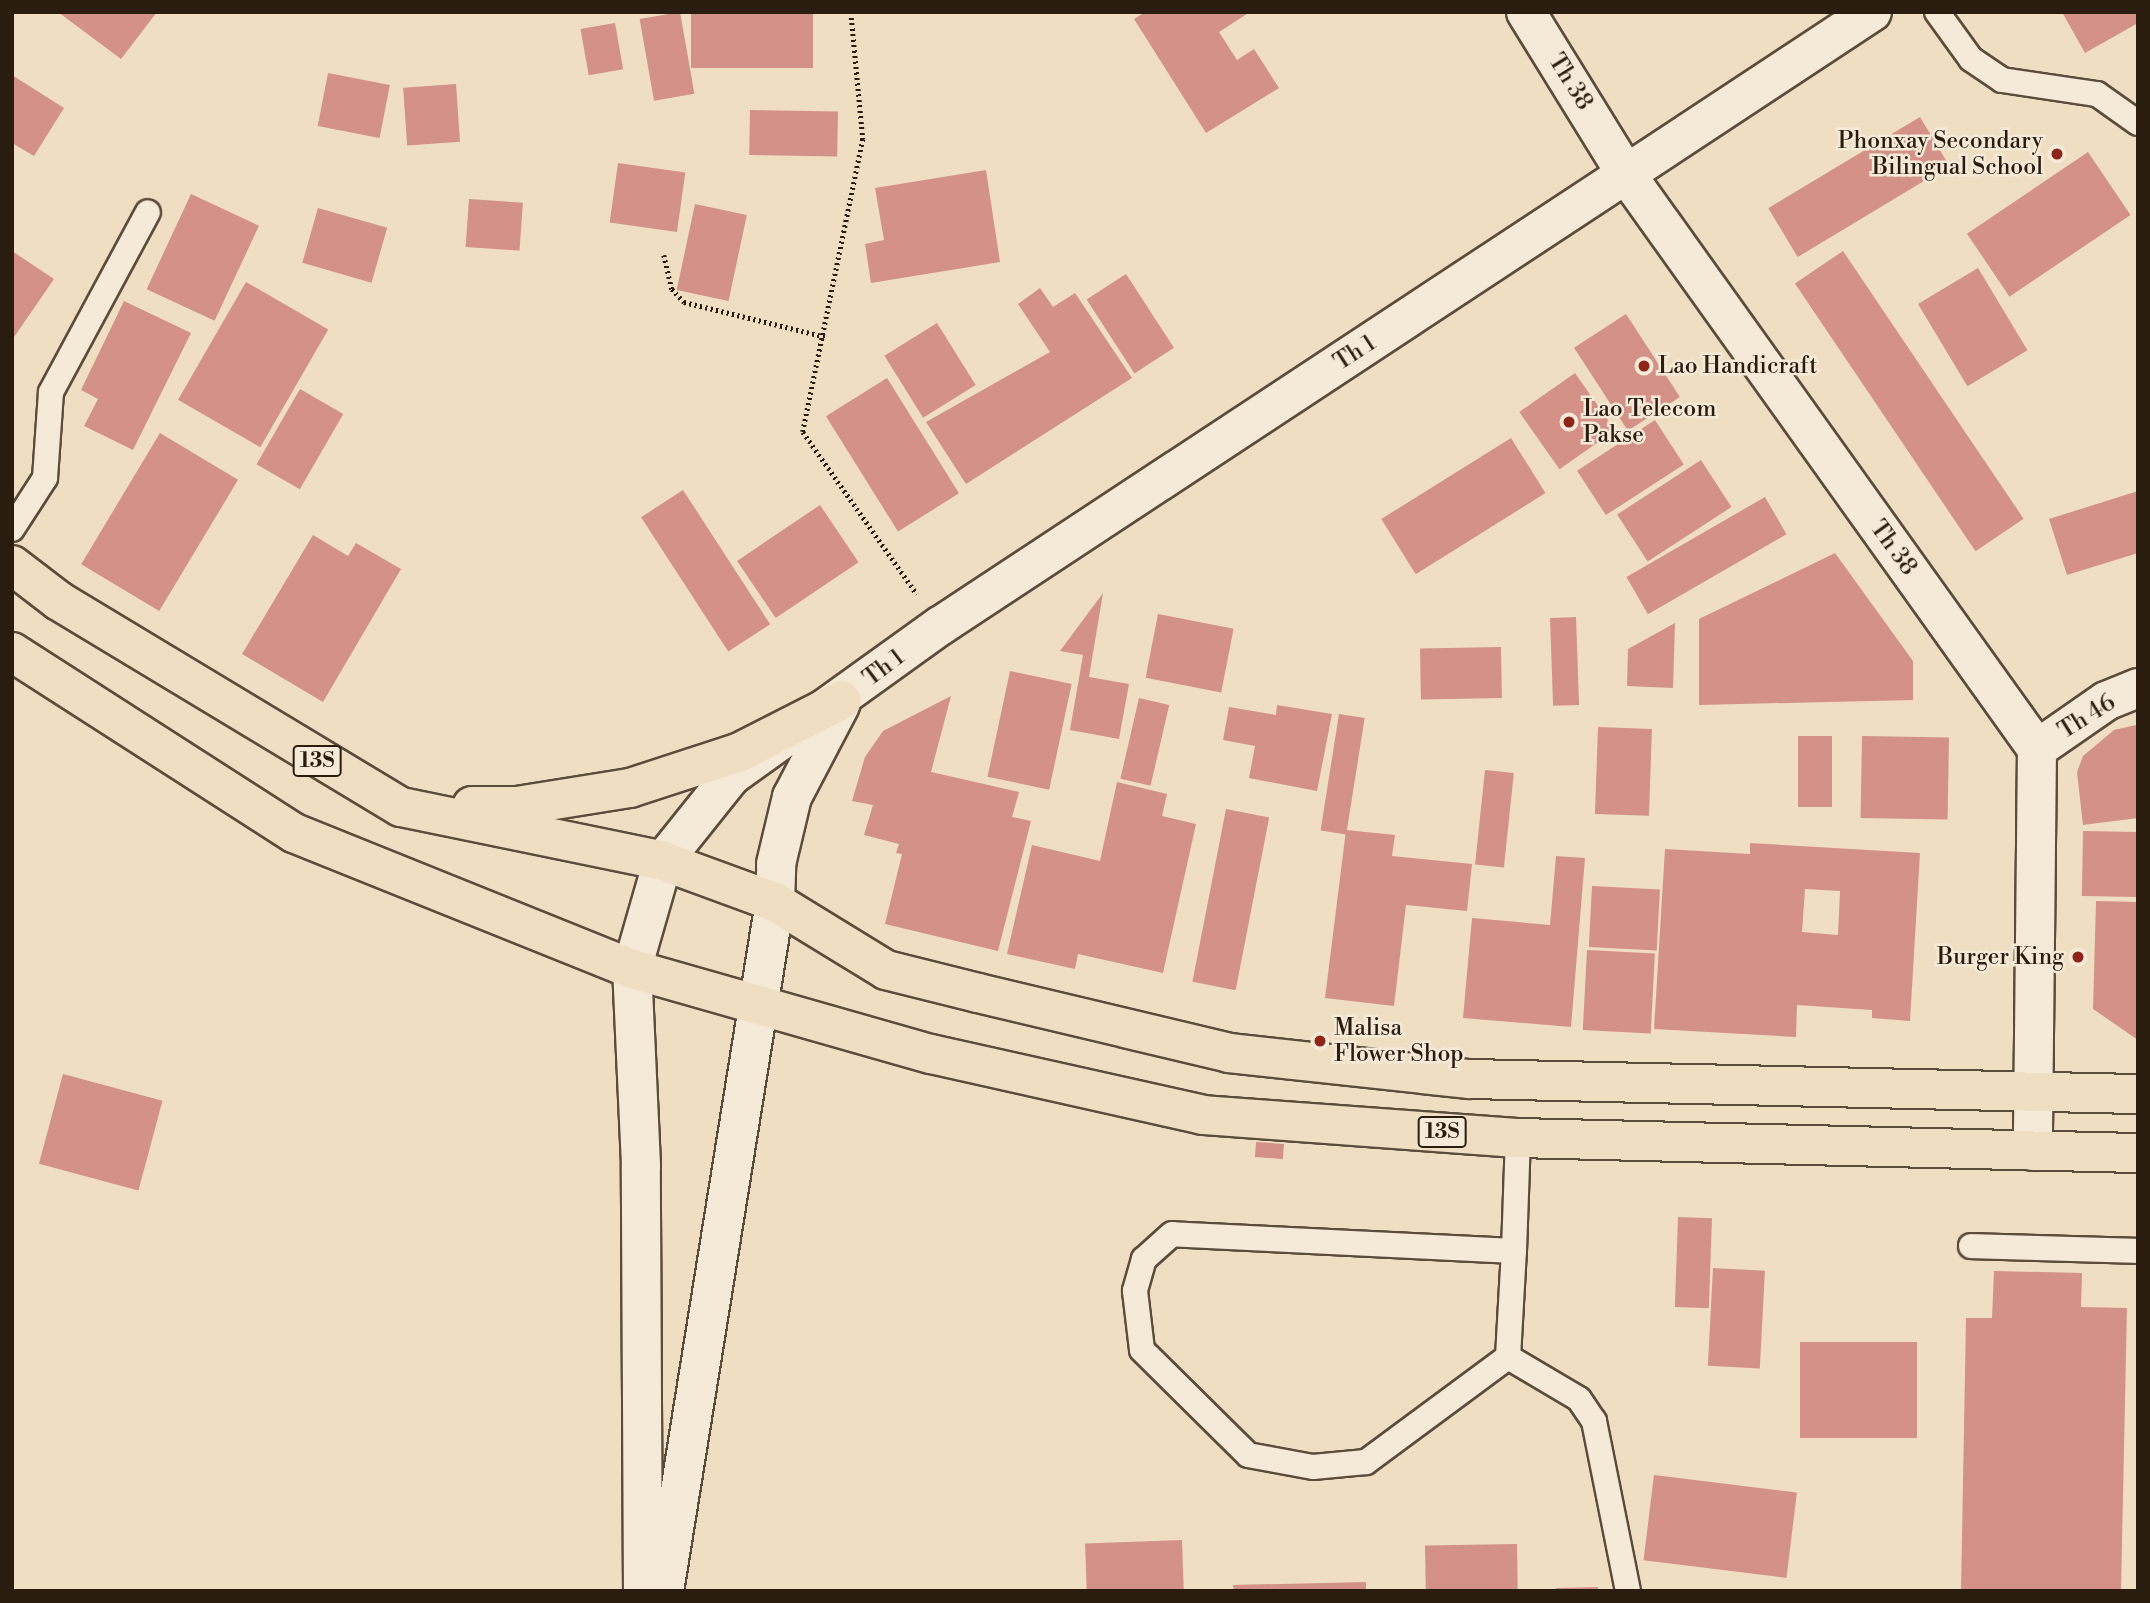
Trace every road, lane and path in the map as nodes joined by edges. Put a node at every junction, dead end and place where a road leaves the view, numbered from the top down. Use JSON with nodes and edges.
{"nodes":[{"id":1,"x":851,"y":12,"type":"edge"},
{"id":2,"x":1526,"y":12,"type":"edge"},
{"id":3,"x":1872,"y":12,"type":"edge"},
{"id":4,"x":1937,"y":12,"type":"edge"},
{"id":5,"x":2138,"y":123,"type":"edge"},
{"id":6,"x":1626,"y":174,"type":"junction"},
{"id":7,"x":148,"y":212,"type":"dead end"},
{"id":8,"x":664,"y":255,"type":"dead end"},
{"id":9,"x":827,"y":337,"type":"junction"},
{"id":10,"x":12,"y":529,"type":"edge"},
{"id":11,"x":12,"y":565,"type":"edge"},
{"id":12,"x":940,"y":626,"type":"junction"},
{"id":13,"x":12,"y":652,"type":"edge"},
{"id":14,"x":2138,"y":688,"type":"edge"},
{"id":15,"x":842,"y":700,"type":"junction"},
{"id":16,"x":2037,"y":749,"type":"junction"},
{"id":17,"x":401,"y":807,"type":"junction"},
{"id":18,"x":663,"y":861,"type":"junction"},
{"id":19,"x":775,"y":902,"type":"junction"},
{"id":20,"x":632,"y":969,"type":"junction"},
{"id":21,"x":758,"y":1009,"type":"junction"},
{"id":22,"x":2032,"y":1092,"type":"junction"},
{"id":23,"x":2138,"y":1094,"type":"edge"},
{"id":24,"x":1518,"y":1138,"type":"junction"},
{"id":25,"x":2033,"y":1151,"type":"junction"},
{"id":26,"x":2138,"y":1153,"type":"edge"},
{"id":27,"x":1971,"y":1246,"type":"dead end"},
{"id":28,"x":1514,"y":1251,"type":"junction"},
{"id":29,"x":2138,"y":1251,"type":"edge"},
{"id":30,"x":1508,"y":1357,"type":"junction"},
{"id":31,"x":643,"y":1591,"type":"edge"},
{"id":32,"x":664,"y":1591,"type":"edge"},
{"id":33,"x":1628,"y":1591,"type":"edge"}],
"edges":[{"from":1,"to":9,"type":"path"},
{"from":2,"to":6,"type":"street","name":"Th 38"},
{"from":3,"to":6,"type":"street","name":"Th 1"},
{"from":4,"to":5,"type":"lane"},
{"from":6,"to":12,"type":"street","name":"Th 1"},
{"from":6,"to":16,"type":"street","name":"Th 38"},
{"from":7,"to":10,"type":"lane"},
{"from":8,"to":9,"type":"path"},
{"from":9,"to":12,"type":"path"},
{"from":11,"to":17,"type":"highway","number":"13S"},
{"from":12,"to":15,"type":"street","name":"Th 1"},
{"from":13,"to":20,"type":"highway","number":"13S"},
{"from":14,"to":16,"type":"street","name":"Th 46"},
{"from":15,"to":17,"type":"highway"},
{"from":15,"to":18,"type":"street","name":"Th 1"},
{"from":15,"to":19,"type":"street","name":"Th 1"},
{"from":16,"to":22,"type":"street"},
{"from":17,"to":18,"type":"highway","number":"13S"},
{"from":18,"to":19,"type":"highway","number":"13S"},
{"from":18,"to":20,"type":"street"},
{"from":19,"to":21,"type":"street","name":"Th 1"},
{"from":19,"to":22,"type":"highway","number":"13S"},
{"from":20,"to":21,"type":"highway","number":"13S"},
{"from":20,"to":31,"type":"street"},
{"from":21,"to":24,"type":"highway","number":"13S"},
{"from":21,"to":32,"type":"street","name":"Th 1"},
{"from":22,"to":23,"type":"highway","number":"13S"},
{"from":22,"to":25,"type":"street"},
{"from":24,"to":25,"type":"highway","number":"13S"},
{"from":24,"to":28,"type":"lane"},
{"from":25,"to":26,"type":"highway","number":"13S"},
{"from":27,"to":29,"type":"lane"},
{"from":28,"to":30,"type":"lane"},
{"from":28,"to":30,"type":"lane"},
{"from":30,"to":33,"type":"lane"}]}
